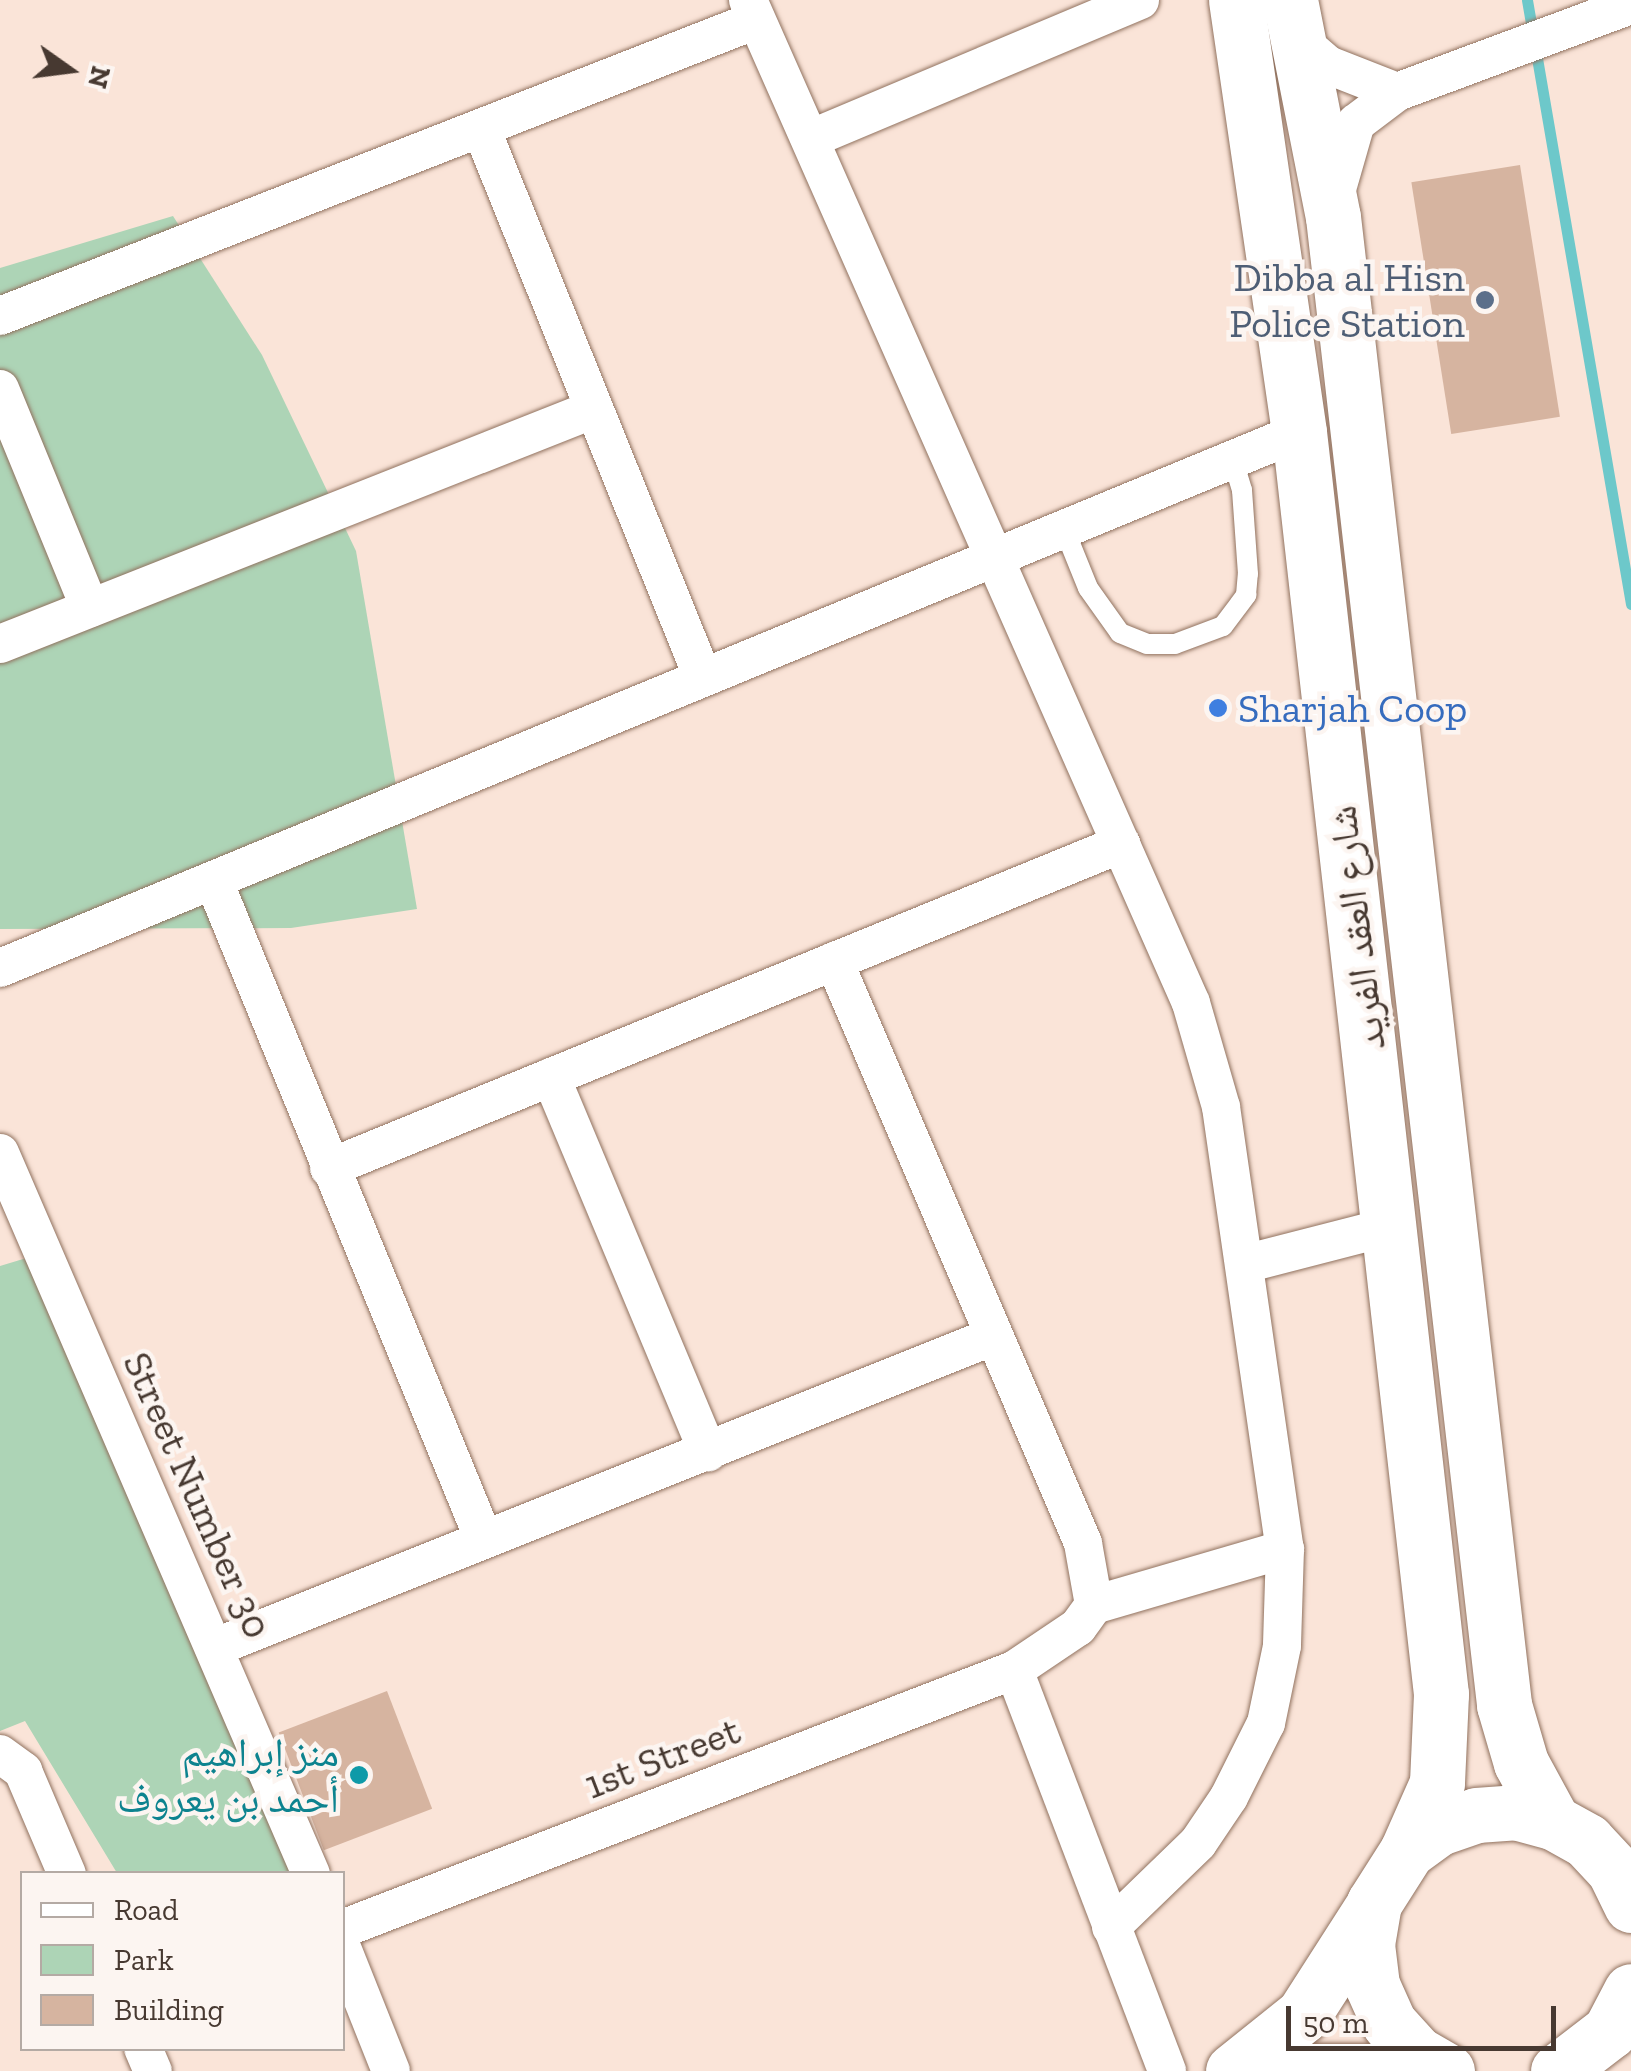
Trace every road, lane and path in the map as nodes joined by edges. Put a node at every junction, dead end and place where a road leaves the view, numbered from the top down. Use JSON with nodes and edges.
{"nodes":[{"id":1,"x":1140,"y":0,"type":"edge"},
{"id":2,"x":1236,"y":0,"type":"edge"},
{"id":3,"x":1291,"y":5,"type":"edge"},
{"id":4,"x":752,"y":10,"type":"edge"},
{"id":5,"x":1614,"y":11,"type":"edge"},
{"id":6,"x":1397,"y":92,"type":"junction"},
{"id":7,"x":481,"y":128,"type":"junction"},
{"id":8,"x":810,"y":139,"type":"junction"},
{"id":9,"x":1333,"y":217,"type":"junction"},
{"id":10,"x":0,"y":316,"type":"edge"},
{"id":11,"x":0,"y":389,"type":"edge"},
{"id":12,"x":594,"y":410,"type":"junction"},
{"id":13,"x":1299,"y":432,"type":"junction"},
{"id":14,"x":1232,"y":458,"type":"junction"},
{"id":15,"x":1066,"y":531,"type":"junction"},
{"id":16,"x":996,"y":560,"type":"junction"},
{"id":17,"x":90,"y":608,"type":"junction"},
{"id":18,"x":0,"y":644,"type":"edge"},
{"id":19,"x":703,"y":678,"type":"junction"},
{"id":20,"x":1121,"y":844,"type":"junction"},
{"id":21,"x":215,"y":884,"type":"junction"},
{"id":22,"x":834,"y":961,"type":"junction"},
{"id":23,"x":0,"y":968,"type":"edge"},
{"id":24,"x":551,"y":1077,"type":"junction"},
{"id":25,"x":0,"y":1153,"type":"edge"},
{"id":26,"x":330,"y":1168,"type":"junction"},
{"id":27,"x":1392,"y":1226,"type":"junction"},
{"id":28,"x":1248,"y":1264,"type":"junction"},
{"id":29,"x":994,"y":1336,"type":"junction"},
{"id":30,"x":708,"y":1453,"type":"junction"},
{"id":31,"x":484,"y":1540,"type":"junction"},
{"id":32,"x":1285,"y":1549,"type":"junction"},
{"id":33,"x":1094,"y":1605,"type":"junction"},
{"id":34,"x":216,"y":1647,"type":"junction"},
{"id":35,"x":1014,"y":1670,"type":"junction"},
{"id":36,"x":0,"y":1754,"type":"edge"},
{"id":37,"x":1590,"y":1833,"type":"edge"},
{"id":38,"x":1407,"y":1851,"type":"junction"},
{"id":39,"x":66,"y":1871,"type":"edge"},
{"id":40,"x":311,"y":1871,"type":"edge"},
{"id":41,"x":1374,"y":1903,"type":"junction"},
{"id":42,"x":1631,"y":1905,"type":"edge"},
{"id":43,"x":1111,"y":1927,"type":"junction"},
{"id":44,"x":345,"y":1928,"type":"edge"},
{"id":45,"x":345,"y":1956,"type":"edge"},
{"id":46,"x":1630,"y":1998,"type":"edge"},
{"id":47,"x":391,"y":2071,"type":"edge"},
{"id":48,"x":1167,"y":2071,"type":"edge"},
{"id":49,"x":1233,"y":2071,"type":"edge"},
{"id":50,"x":1270,"y":2071,"type":"edge"},
{"id":51,"x":1423,"y":2071,"type":"edge"},
{"id":52,"x":1446,"y":2071,"type":"edge"},
{"id":53,"x":1558,"y":2071,"type":"edge"}],
"edges":[{"from":1,"to":8,"type":"street"},
{"from":2,"to":13,"type":"main road","name":"شارع العقد الفريد"},
{"from":3,"to":6,"type":"street"},
{"from":3,"to":9,"type":"main road","name":"شارع العقد الفريد"},
{"from":4,"to":7,"type":"street"},
{"from":4,"to":8,"type":"street"},
{"from":5,"to":6,"type":"street"},
{"from":6,"to":9,"type":"street"},
{"from":7,"to":10,"type":"street"},
{"from":7,"to":12,"type":"street"},
{"from":8,"to":16,"type":"street"},
{"from":9,"to":37,"type":"main road","name":"شارع العقد الفريد"},
{"from":11,"to":17,"type":"street"},
{"from":12,"to":17,"type":"street"},
{"from":12,"to":19,"type":"street"},
{"from":13,"to":14,"type":"street"},
{"from":13,"to":27,"type":"main road","name":"شارع العقد الفريد"},
{"from":14,"to":15,"type":"street"},
{"from":14,"to":15,"type":"lane"},
{"from":15,"to":16,"type":"street"},
{"from":16,"to":19,"type":"street"},
{"from":16,"to":20,"type":"street"},
{"from":17,"to":18,"type":"street"},
{"from":19,"to":21,"type":"street"},
{"from":20,"to":22,"type":"street"},
{"from":20,"to":28,"type":"street"},
{"from":21,"to":23,"type":"street"},
{"from":21,"to":26,"type":"street"},
{"from":22,"to":24,"type":"street"},
{"from":22,"to":29,"type":"street"},
{"from":24,"to":26,"type":"street"},
{"from":24,"to":30,"type":"street"},
{"from":25,"to":34,"type":"street","name":"Street Number 30"},
{"from":26,"to":31,"type":"street"},
{"from":27,"to":28,"type":"street"},
{"from":27,"to":38,"type":"main road","name":"شارع العقد الفريد"},
{"from":28,"to":32,"type":"street"},
{"from":29,"to":30,"type":"street"},
{"from":29,"to":33,"type":"street"},
{"from":30,"to":31,"type":"street"},
{"from":31,"to":34,"type":"street"},
{"from":32,"to":33,"type":"street"},
{"from":32,"to":43,"type":"street"},
{"from":33,"to":35,"type":"street","name":"1st Street"},
{"from":34,"to":40,"type":"street","name":"Street Number 30"},
{"from":35,"to":43,"type":"street"},
{"from":35,"to":44,"type":"street","name":"1st Street"},
{"from":36,"to":39,"type":"street"},
{"from":37,"to":38,"type":"main road"},
{"from":37,"to":42,"type":"main road","name":"شارع العقد الفريد"},
{"from":38,"to":41,"type":"main road","name":"شارع العقد الفريد"},
{"from":41,"to":49,"type":"main road","name":"شارع العقد الفريد"},
{"from":41,"to":52,"type":"main road"},
{"from":43,"to":48,"type":"street"},
{"from":45,"to":47,"type":"street"},
{"from":46,"to":53,"type":"main road"},
{"from":50,"to":51,"type":"main road"}]}
